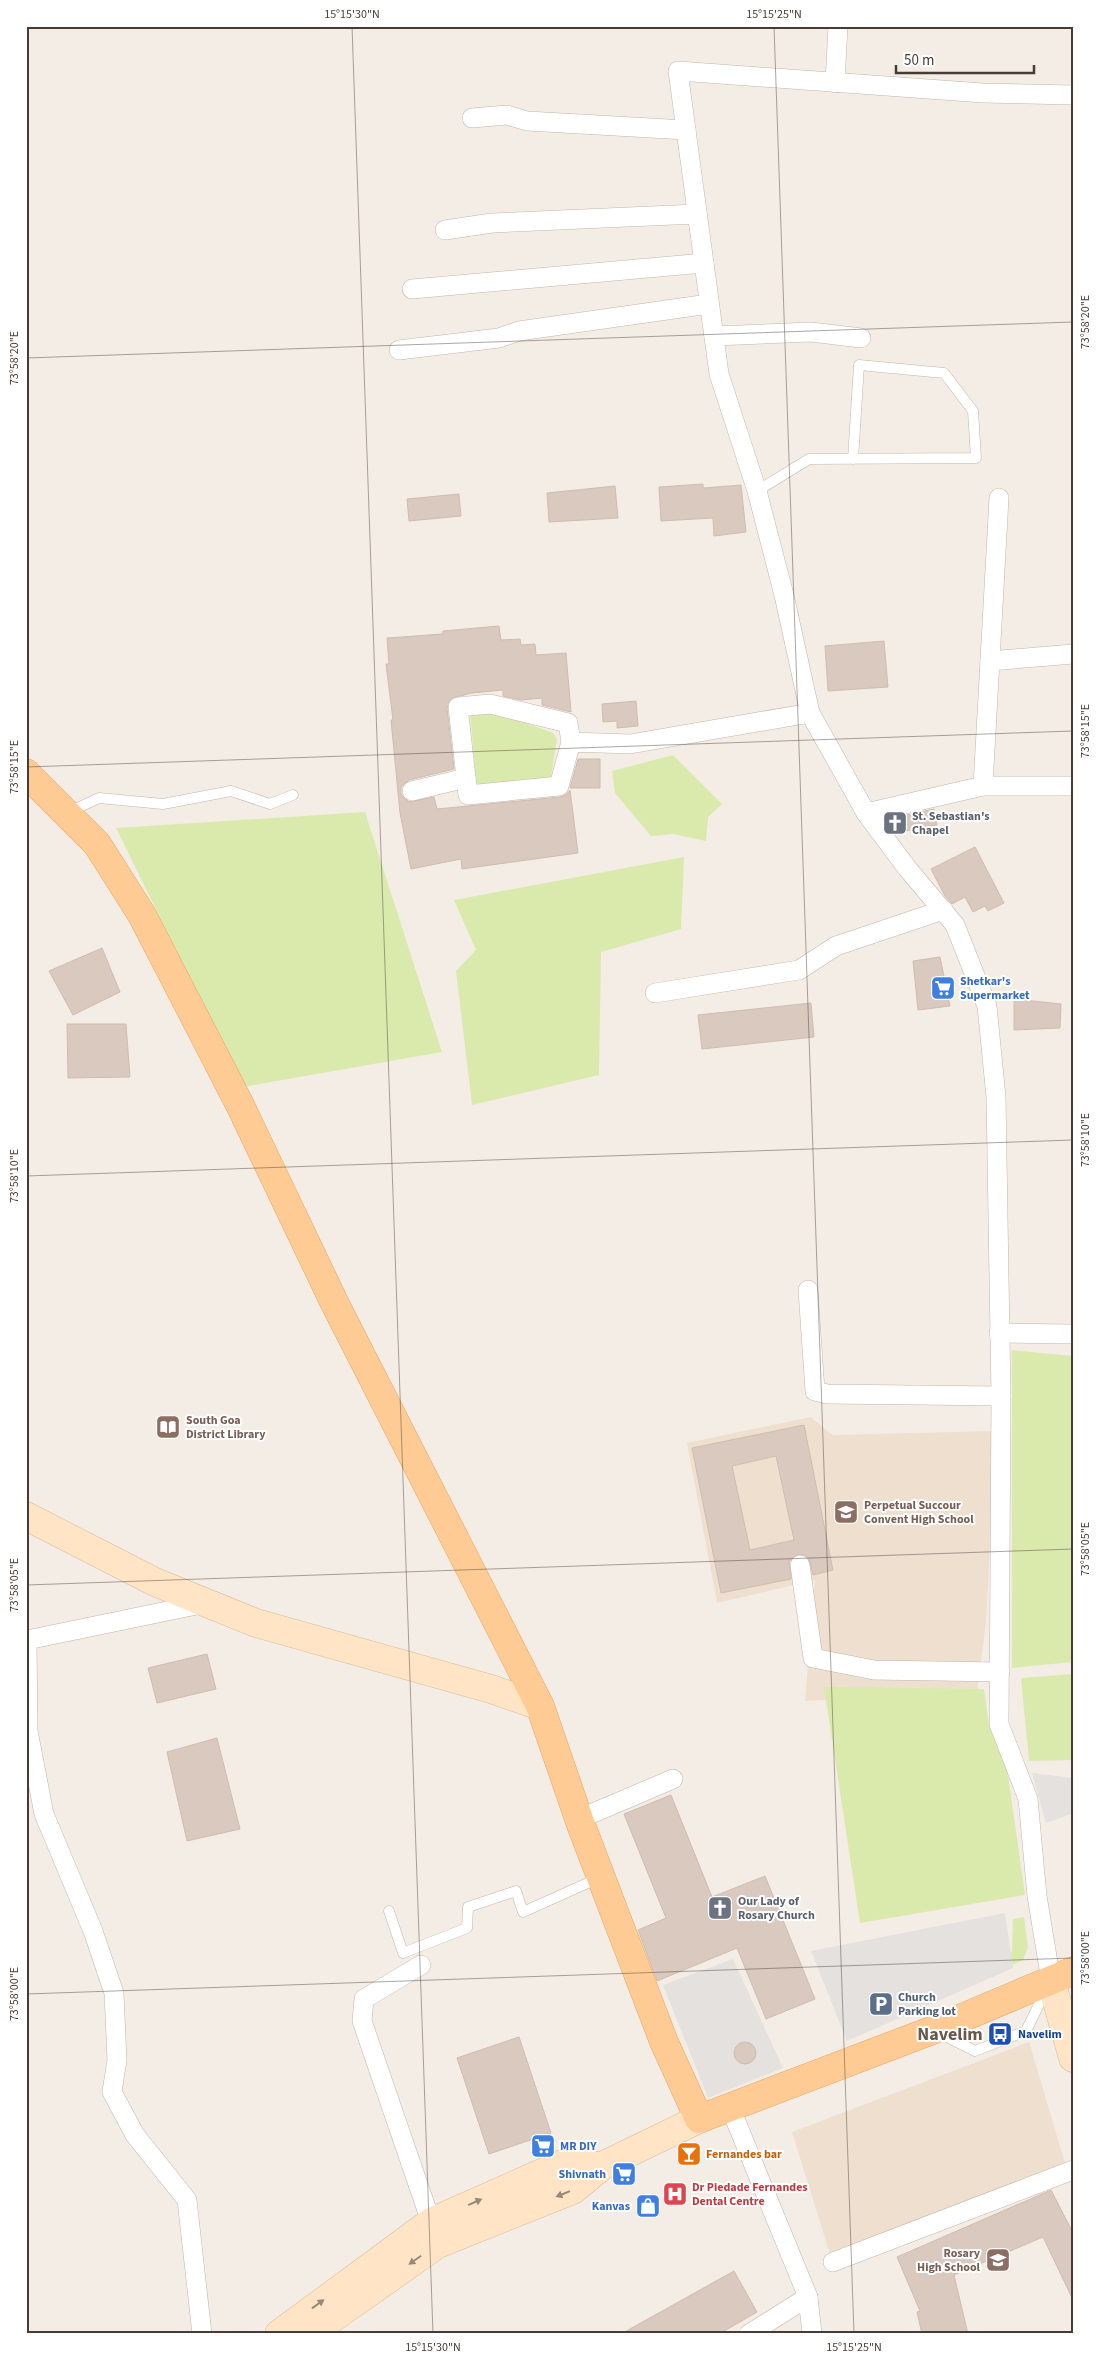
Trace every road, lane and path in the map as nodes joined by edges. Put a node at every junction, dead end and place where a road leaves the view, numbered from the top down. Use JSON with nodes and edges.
{"nodes":[{"id":1,"x":838,"y":26,"type":"edge"},
{"id":2,"x":835,"y":83,"type":"junction"},
{"id":3,"x":1073,"y":95,"type":"edge"},
{"id":4,"x":472,"y":118,"type":"dead end"},
{"id":5,"x":686,"y":130,"type":"junction"},
{"id":6,"x":697,"y":214,"type":"junction"},
{"id":7,"x":445,"y":230,"type":"dead end"},
{"id":8,"x":704,"y":263,"type":"junction"},
{"id":9,"x":412,"y":289,"type":"dead end"},
{"id":10,"x":709,"y":304,"type":"junction"},
{"id":11,"x":714,"y":336,"type":"junction"},
{"id":12,"x":861,"y":338,"type":"dead end"},
{"id":13,"x":398,"y":350,"type":"dead end"},
{"id":14,"x":853,"y":458,"type":"junction"},
{"id":15,"x":756,"y":491,"type":"junction"},
{"id":16,"x":1000,"y":498,"type":"dead end"},
{"id":17,"x":1073,"y":654,"type":"edge"},
{"id":18,"x":990,"y":661,"type":"junction"},
{"id":19,"x":810,"y":713,"type":"junction"},
{"id":20,"x":571,"y":742,"type":"junction"},
{"id":21,"x":26,"y":773,"type":"edge"},
{"id":22,"x":466,"y":778,"type":"junction"},
{"id":23,"x":983,"y":786,"type":"junction"},
{"id":24,"x":1073,"y":786,"type":"edge"},
{"id":25,"x":412,"y":791,"type":"dead end"},
{"id":26,"x":293,"y":795,"type":"dead end"},
{"id":27,"x":66,"y":813,"type":"junction"},
{"id":28,"x":866,"y":813,"type":"junction"},
{"id":29,"x":943,"y":910,"type":"junction"},
{"id":30,"x":655,"y":993,"type":"dead end"},
{"id":31,"x":808,"y":1290,"type":"dead end"},
{"id":32,"x":1000,"y":1333,"type":"junction"},
{"id":33,"x":1073,"y":1334,"type":"edge"},
{"id":34,"x":1001,"y":1396,"type":"junction"},
{"id":35,"x":26,"y":1516,"type":"edge"},
{"id":36,"x":800,"y":1566,"type":"dead end"},
{"id":37,"x":206,"y":1603,"type":"junction"},
{"id":38,"x":1000,"y":1672,"type":"junction"},
{"id":39,"x":540,"y":1706,"type":"junction"},
{"id":40,"x":673,"y":1779,"type":"dead end"},
{"id":41,"x":579,"y":1819,"type":"junction"},
{"id":42,"x":601,"y":1876,"type":"junction"},
{"id":43,"x":389,"y":1911,"type":"dead end"},
{"id":44,"x":421,"y":1965,"type":"dead end"},
{"id":45,"x":1062,"y":1976,"type":"edge"},
{"id":46,"x":933,"y":2030,"type":"junction"},
{"id":47,"x":1073,"y":2058,"type":"edge"},
{"id":48,"x":730,"y":2107,"type":"junction"},
{"id":49,"x":699,"y":2119,"type":"junction"},
{"id":50,"x":602,"y":2166,"type":"junction"},
{"id":51,"x":1073,"y":2170,"type":"edge"},
{"id":52,"x":431,"y":2222,"type":"junction"},
{"id":53,"x":833,"y":2262,"type":"dead end"},
{"id":54,"x":808,"y":2296,"type":"junction"},
{"id":55,"x":325,"y":2329,"type":"edge"},
{"id":56,"x":202,"y":2334,"type":"edge"},
{"id":57,"x":279,"y":2334,"type":"edge"},
{"id":58,"x":749,"y":2334,"type":"edge"},
{"id":59,"x":812,"y":2334,"type":"edge"}],
"edges":[{"from":1,"to":2,"type":"street"},
{"from":2,"to":3,"type":"street"},
{"from":2,"to":5,"type":"street"},
{"from":4,"to":5,"type":"street"},
{"from":5,"to":6,"type":"street"},
{"from":6,"to":7,"type":"street"},
{"from":6,"to":8,"type":"street"},
{"from":8,"to":9,"type":"street"},
{"from":8,"to":10,"type":"street"},
{"from":10,"to":11,"type":"street"},
{"from":10,"to":13,"type":"street"},
{"from":11,"to":12,"type":"street"},
{"from":11,"to":15,"type":"street"},
{"from":14,"to":14,"type":"lane"},
{"from":14,"to":15,"type":"lane"},
{"from":15,"to":19,"type":"street"},
{"from":16,"to":18,"type":"street"},
{"from":17,"to":18,"type":"street"},
{"from":18,"to":23,"type":"street"},
{"from":19,"to":20,"type":"street"},
{"from":19,"to":28,"type":"street"},
{"from":20,"to":22,"type":"street"},
{"from":20,"to":22,"type":"street"},
{"from":21,"to":27,"type":"main road"},
{"from":22,"to":25,"type":"street"},
{"from":23,"to":24,"type":"street"},
{"from":23,"to":28,"type":"street"},
{"from":26,"to":27,"type":"lane"},
{"from":27,"to":39,"type":"main road"},
{"from":28,"to":29,"type":"street"},
{"from":29,"to":30,"type":"street"},
{"from":29,"to":32,"type":"street"},
{"from":31,"to":34,"type":"street"},
{"from":32,"to":33,"type":"street"},
{"from":32,"to":34,"type":"street"},
{"from":34,"to":38,"type":"street"},
{"from":35,"to":37,"type":"main road"},
{"from":36,"to":38,"type":"street"},
{"from":37,"to":39,"type":"main road"},
{"from":37,"to":56,"type":"street"},
{"from":38,"to":45,"type":"street"},
{"from":39,"to":41,"type":"main road"},
{"from":40,"to":41,"type":"street"},
{"from":41,"to":42,"type":"main road"},
{"from":42,"to":43,"type":"lane"},
{"from":42,"to":49,"type":"main road"},
{"from":44,"to":52,"type":"street"},
{"from":45,"to":46,"type":"main road"},
{"from":45,"to":46,"type":"lane"},
{"from":45,"to":47,"type":"main road"},
{"from":46,"to":48,"type":"main road"},
{"from":48,"to":49,"type":"main road"},
{"from":48,"to":54,"type":"street"},
{"from":49,"to":50,"type":"main road"},
{"from":52,"to":50,"type":"main road","one_way":true},
{"from":50,"to":55,"type":"main road","one_way":true},
{"from":51,"to":53,"type":"street"},
{"from":57,"to":52,"type":"main road","one_way":true},
{"from":54,"to":58,"type":"street"},
{"from":54,"to":59,"type":"street"}]}
